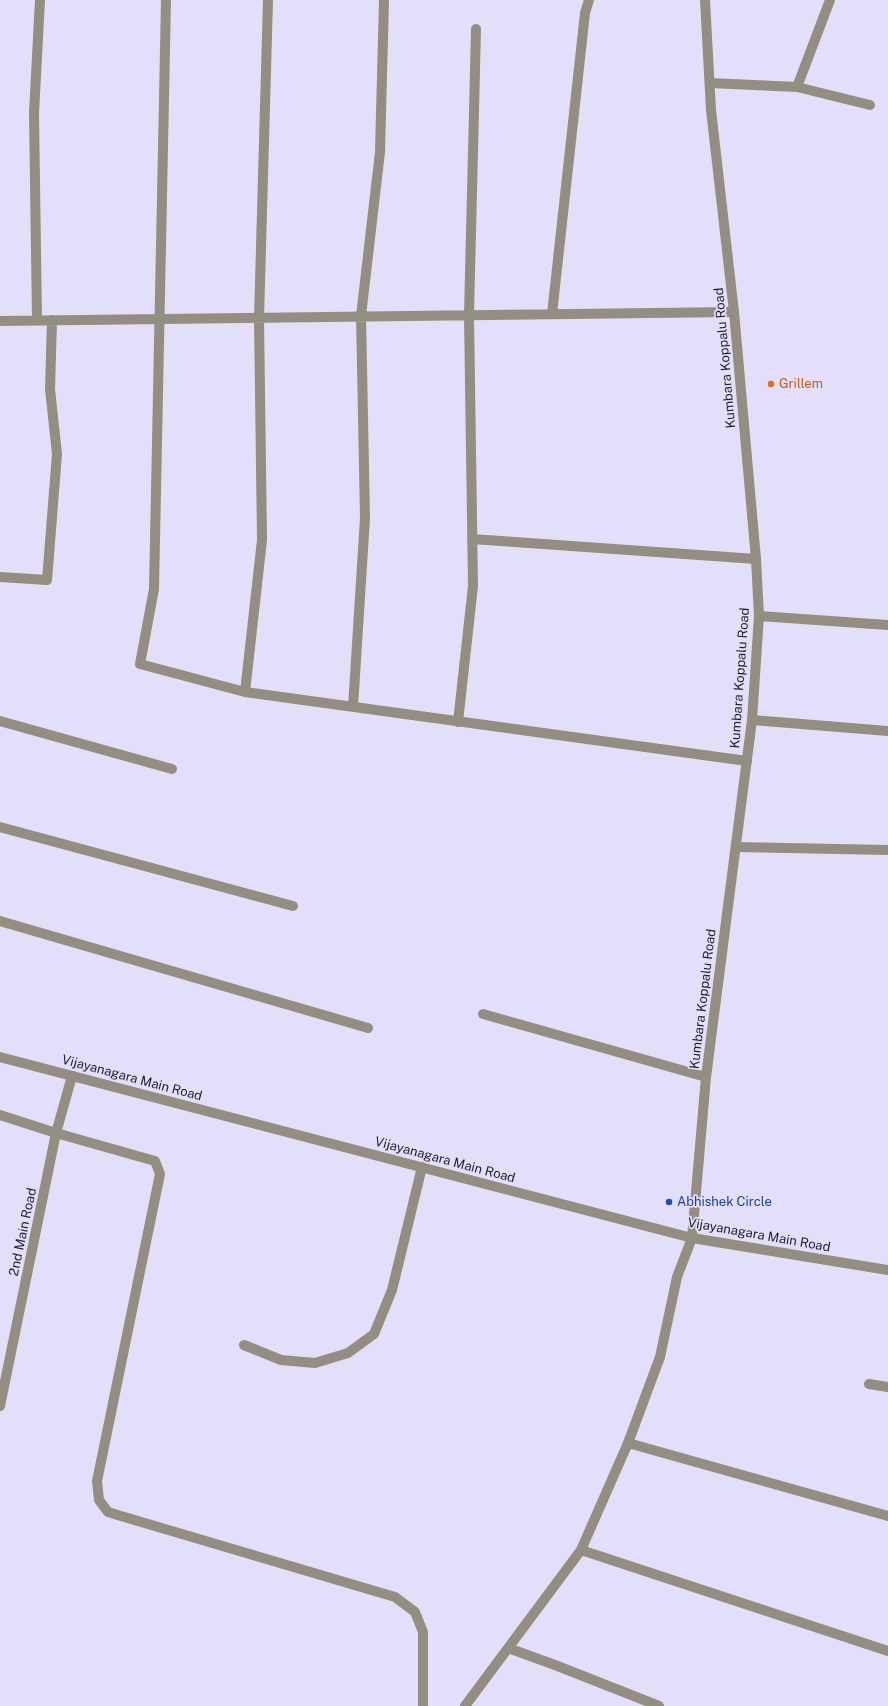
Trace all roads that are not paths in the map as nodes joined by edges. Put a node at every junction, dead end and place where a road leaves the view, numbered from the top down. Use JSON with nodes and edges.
{"nodes":[{"id":1,"x":40,"y":0,"type":"edge"},
{"id":2,"x":166,"y":0,"type":"edge"},
{"id":3,"x":268,"y":0,"type":"edge"},
{"id":4,"x":384,"y":0,"type":"edge"},
{"id":5,"x":589,"y":0,"type":"edge"},
{"id":6,"x":705,"y":0,"type":"edge"},
{"id":7,"x":830,"y":0,"type":"edge"},
{"id":8,"x":476,"y":30,"type":"dead end"},
{"id":9,"x":710,"y":83,"type":"junction"},
{"id":10,"x":797,"y":87,"type":"junction"},
{"id":11,"x":870,"y":105,"type":"dead end"},
{"id":12,"x":734,"y":312,"type":"junction"},
{"id":13,"x":552,"y":314,"type":"junction"},
{"id":14,"x":469,"y":315,"type":"junction"},
{"id":15,"x":361,"y":316,"type":"junction"},
{"id":16,"x":259,"y":318,"type":"junction"},
{"id":17,"x":160,"y":319,"type":"junction"},
{"id":18,"x":37,"y":320,"type":"junction"},
{"id":19,"x":52,"y":320,"type":"junction"},
{"id":20,"x":0,"y":321,"type":"edge"},
{"id":21,"x":472,"y":538,"type":"junction"},
{"id":22,"x":756,"y":559,"type":"junction"},
{"id":23,"x":0,"y":577,"type":"edge"},
{"id":24,"x":759,"y":616,"type":"junction"},
{"id":25,"x":888,"y":625,"type":"edge"},
{"id":26,"x":245,"y":692,"type":"junction"},
{"id":27,"x":353,"y":707,"type":"junction"},
{"id":28,"x":752,"y":720,"type":"junction"},
{"id":29,"x":0,"y":721,"type":"edge"},
{"id":30,"x":458,"y":722,"type":"junction"},
{"id":31,"x":888,"y":731,"type":"edge"},
{"id":32,"x":747,"y":761,"type":"junction"},
{"id":33,"x":172,"y":769,"type":"dead end"},
{"id":34,"x":0,"y":827,"type":"edge"},
{"id":35,"x":736,"y":847,"type":"junction"},
{"id":36,"x":888,"y":850,"type":"edge"},
{"id":37,"x":293,"y":906,"type":"dead end"},
{"id":38,"x":0,"y":921,"type":"edge"},
{"id":39,"x":483,"y":1014,"type":"dead end"},
{"id":40,"x":368,"y":1028,"type":"dead end"},
{"id":41,"x":0,"y":1057,"type":"edge"},
{"id":42,"x":72,"y":1076,"type":"junction"},
{"id":43,"x":706,"y":1077,"type":"junction"},
{"id":44,"x":0,"y":1115,"type":"edge"},
{"id":45,"x":56,"y":1133,"type":"junction"},
{"id":46,"x":422,"y":1167,"type":"junction"},
{"id":47,"x":692,"y":1238,"type":"junction"},
{"id":48,"x":888,"y":1270,"type":"edge"},
{"id":49,"x":244,"y":1345,"type":"dead end"},
{"id":50,"x":869,"y":1384,"type":"dead end"},
{"id":51,"x":888,"y":1387,"type":"edge"},
{"id":52,"x":0,"y":1406,"type":"edge"},
{"id":53,"x":628,"y":1443,"type":"junction"},
{"id":54,"x":888,"y":1516,"type":"edge"},
{"id":55,"x":582,"y":1550,"type":"junction"},
{"id":56,"x":508,"y":1648,"type":"junction"},
{"id":57,"x":888,"y":1651,"type":"edge"},
{"id":58,"x":422,"y":1706,"type":"edge"},
{"id":59,"x":465,"y":1706,"type":"edge"},
{"id":60,"x":659,"y":1706,"type":"edge"}],
"edges":[{"from":1,"to":18,"type":"street"},
{"from":2,"to":17,"type":"street"},
{"from":3,"to":16,"type":"street"},
{"from":4,"to":15,"type":"street"},
{"from":5,"to":13,"type":"street"},
{"from":6,"to":9,"type":"street","name":"Kumbara Koppalu Road"},
{"from":7,"to":10,"type":"street"},
{"from":8,"to":14,"type":"street"},
{"from":9,"to":10,"type":"street"},
{"from":9,"to":12,"type":"street","name":"Kumbara Koppalu Road"},
{"from":10,"to":11,"type":"street"},
{"from":12,"to":13,"type":"street"},
{"from":12,"to":22,"type":"street","name":"Kumbara Koppalu Road"},
{"from":13,"to":14,"type":"street"},
{"from":14,"to":15,"type":"street"},
{"from":14,"to":21,"type":"street"},
{"from":15,"to":16,"type":"street"},
{"from":15,"to":27,"type":"street"},
{"from":16,"to":17,"type":"street"},
{"from":16,"to":26,"type":"street"},
{"from":17,"to":19,"type":"street"},
{"from":17,"to":26,"type":"street"},
{"from":18,"to":19,"type":"street"},
{"from":18,"to":20,"type":"street"},
{"from":19,"to":23,"type":"street"},
{"from":21,"to":22,"type":"street"},
{"from":21,"to":30,"type":"street"},
{"from":22,"to":24,"type":"street","name":"Kumbara Koppalu Road"},
{"from":24,"to":25,"type":"street"},
{"from":24,"to":28,"type":"street","name":"Kumbara Koppalu Road"},
{"from":26,"to":27,"type":"street"},
{"from":27,"to":30,"type":"street"},
{"from":28,"to":31,"type":"street"},
{"from":28,"to":32,"type":"street","name":"Kumbara Koppalu Road"},
{"from":29,"to":33,"type":"street"},
{"from":30,"to":32,"type":"street"},
{"from":32,"to":35,"type":"street","name":"Kumbara Koppalu Road"},
{"from":34,"to":37,"type":"street"},
{"from":35,"to":36,"type":"street"},
{"from":35,"to":43,"type":"street","name":"Kumbara Koppalu Road"},
{"from":38,"to":40,"type":"street"},
{"from":39,"to":43,"type":"street"},
{"from":41,"to":42,"type":"street","name":"Vijayanagara Main Road"},
{"from":42,"to":45,"type":"street","name":"2nd Main Road"},
{"from":42,"to":46,"type":"street","name":"Vijayanagara Main Road"},
{"from":43,"to":47,"type":"street","name":"Kumbara Koppalu Road"},
{"from":44,"to":45,"type":"street"},
{"from":45,"to":52,"type":"street","name":"2nd Main Road"},
{"from":45,"to":58,"type":"street"},
{"from":46,"to":47,"type":"street","name":"Vijayanagara Main Road"},
{"from":46,"to":49,"type":"street"},
{"from":47,"to":48,"type":"street","name":"Vijayanagara Main Road"},
{"from":47,"to":53,"type":"street","name":"Kumbara Koppalu Road"},
{"from":50,"to":51,"type":"street"},
{"from":53,"to":54,"type":"street"},
{"from":53,"to":55,"type":"street","name":"Kumbara Koppalu Road"},
{"from":55,"to":56,"type":"street","name":"Kumbara Koppalu Road"},
{"from":55,"to":57,"type":"street"},
{"from":56,"to":59,"type":"street","name":"Kumbara Koppalu Road"},
{"from":56,"to":60,"type":"street"}]}
